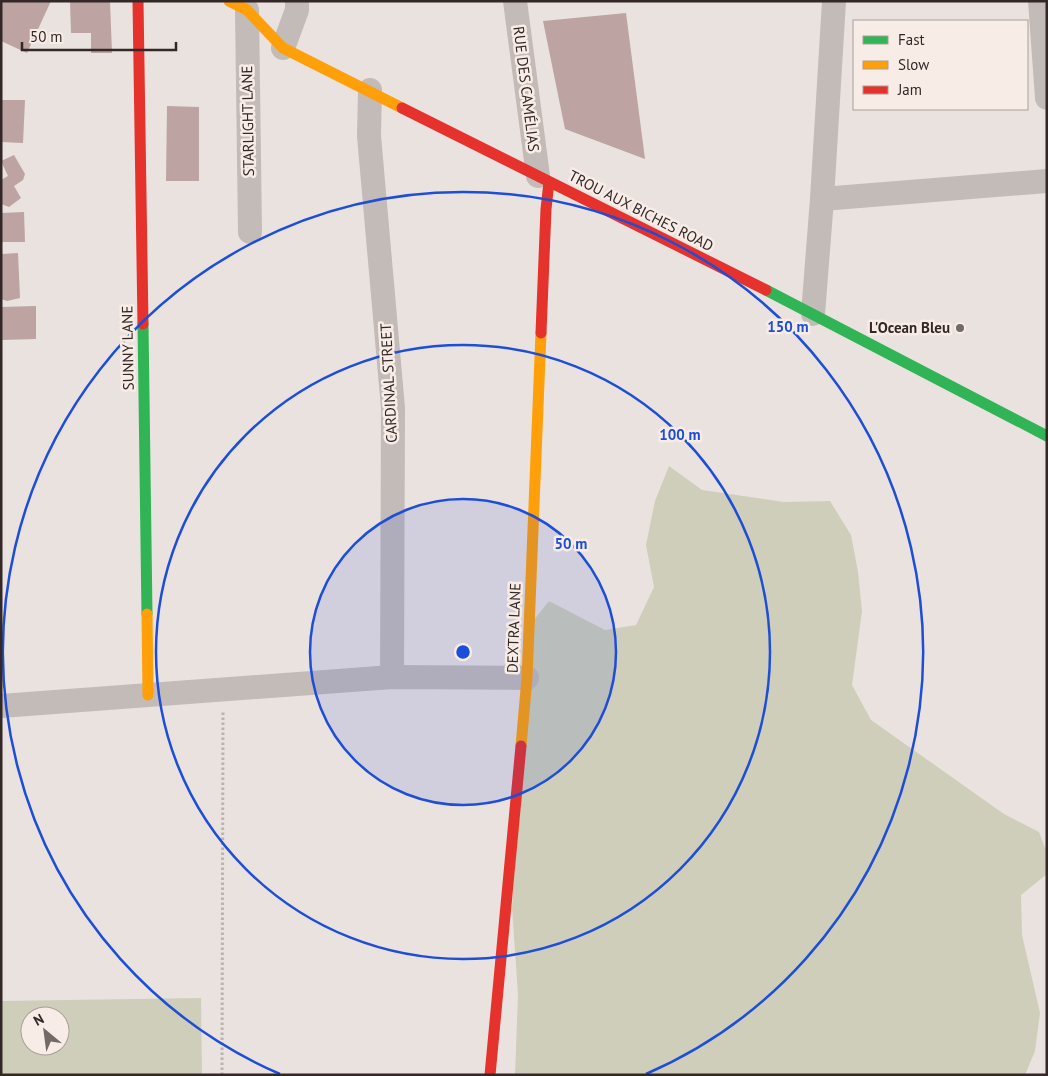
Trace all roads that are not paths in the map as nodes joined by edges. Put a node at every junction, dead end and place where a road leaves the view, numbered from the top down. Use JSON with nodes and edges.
{"nodes":[{"id":1,"x":138,"y":1,"type":"edge"},
{"id":2,"x":297,"y":1,"type":"edge"},
{"id":3,"x":515,"y":1,"type":"edge"},
{"id":4,"x":834,"y":1,"type":"edge"},
{"id":5,"x":1040,"y":1,"type":"edge"},
{"id":6,"x":238,"y":6,"type":"edge"},
{"id":7,"x":283,"y":48,"type":"junction"},
{"id":8,"x":370,"y":90,"type":"junction"},
{"id":9,"x":1047,"y":98,"type":"edge"},
{"id":10,"x":544,"y":179,"type":"junction"},
{"id":11,"x":1047,"y":182,"type":"edge"},
{"id":12,"x":822,"y":199,"type":"junction"},
{"id":13,"x":250,"y":232,"type":"dead end"},
{"id":14,"x":813,"y":314,"type":"junction"},
{"id":15,"x":1047,"y":436,"type":"edge"},
{"id":16,"x":392,"y":677,"type":"junction"},
{"id":17,"x":527,"y":678,"type":"junction"},
{"id":18,"x":148,"y":695,"type":"junction"},
{"id":19,"x":1,"y":706,"type":"edge"},
{"id":20,"x":490,"y":1075,"type":"edge"}],
"edges":[{"from":1,"to":18,"type":"street","name":"SUNNY LANE"},
{"from":2,"to":7,"type":"street"},
{"from":3,"to":10,"type":"street","name":"RUE DES CAMÉLIAS"},
{"from":4,"to":12,"type":"street"},
{"from":5,"to":9,"type":"street"},
{"from":6,"to":7,"type":"street","name":"TROU AUX BICHES ROAD"},
{"from":6,"to":13,"type":"street","name":"STARLIGHT LANE"},
{"from":7,"to":8,"type":"street","name":"TROU AUX BICHES ROAD"},
{"from":8,"to":10,"type":"street","name":"TROU AUX BICHES ROAD"},
{"from":8,"to":16,"type":"street","name":"CARDINAL STREET"},
{"from":10,"to":14,"type":"street","name":"TROU AUX BICHES ROAD"},
{"from":10,"to":17,"type":"street","name":"DEXTRA LANE"},
{"from":11,"to":12,"type":"street"},
{"from":12,"to":14,"type":"street"},
{"from":14,"to":15,"type":"street","name":"TROU AUX BICHES ROAD"},
{"from":16,"to":17,"type":"street"},
{"from":16,"to":18,"type":"street"},
{"from":17,"to":20,"type":"street","name":"DEXTRA LANE"},
{"from":18,"to":19,"type":"street"}]}
